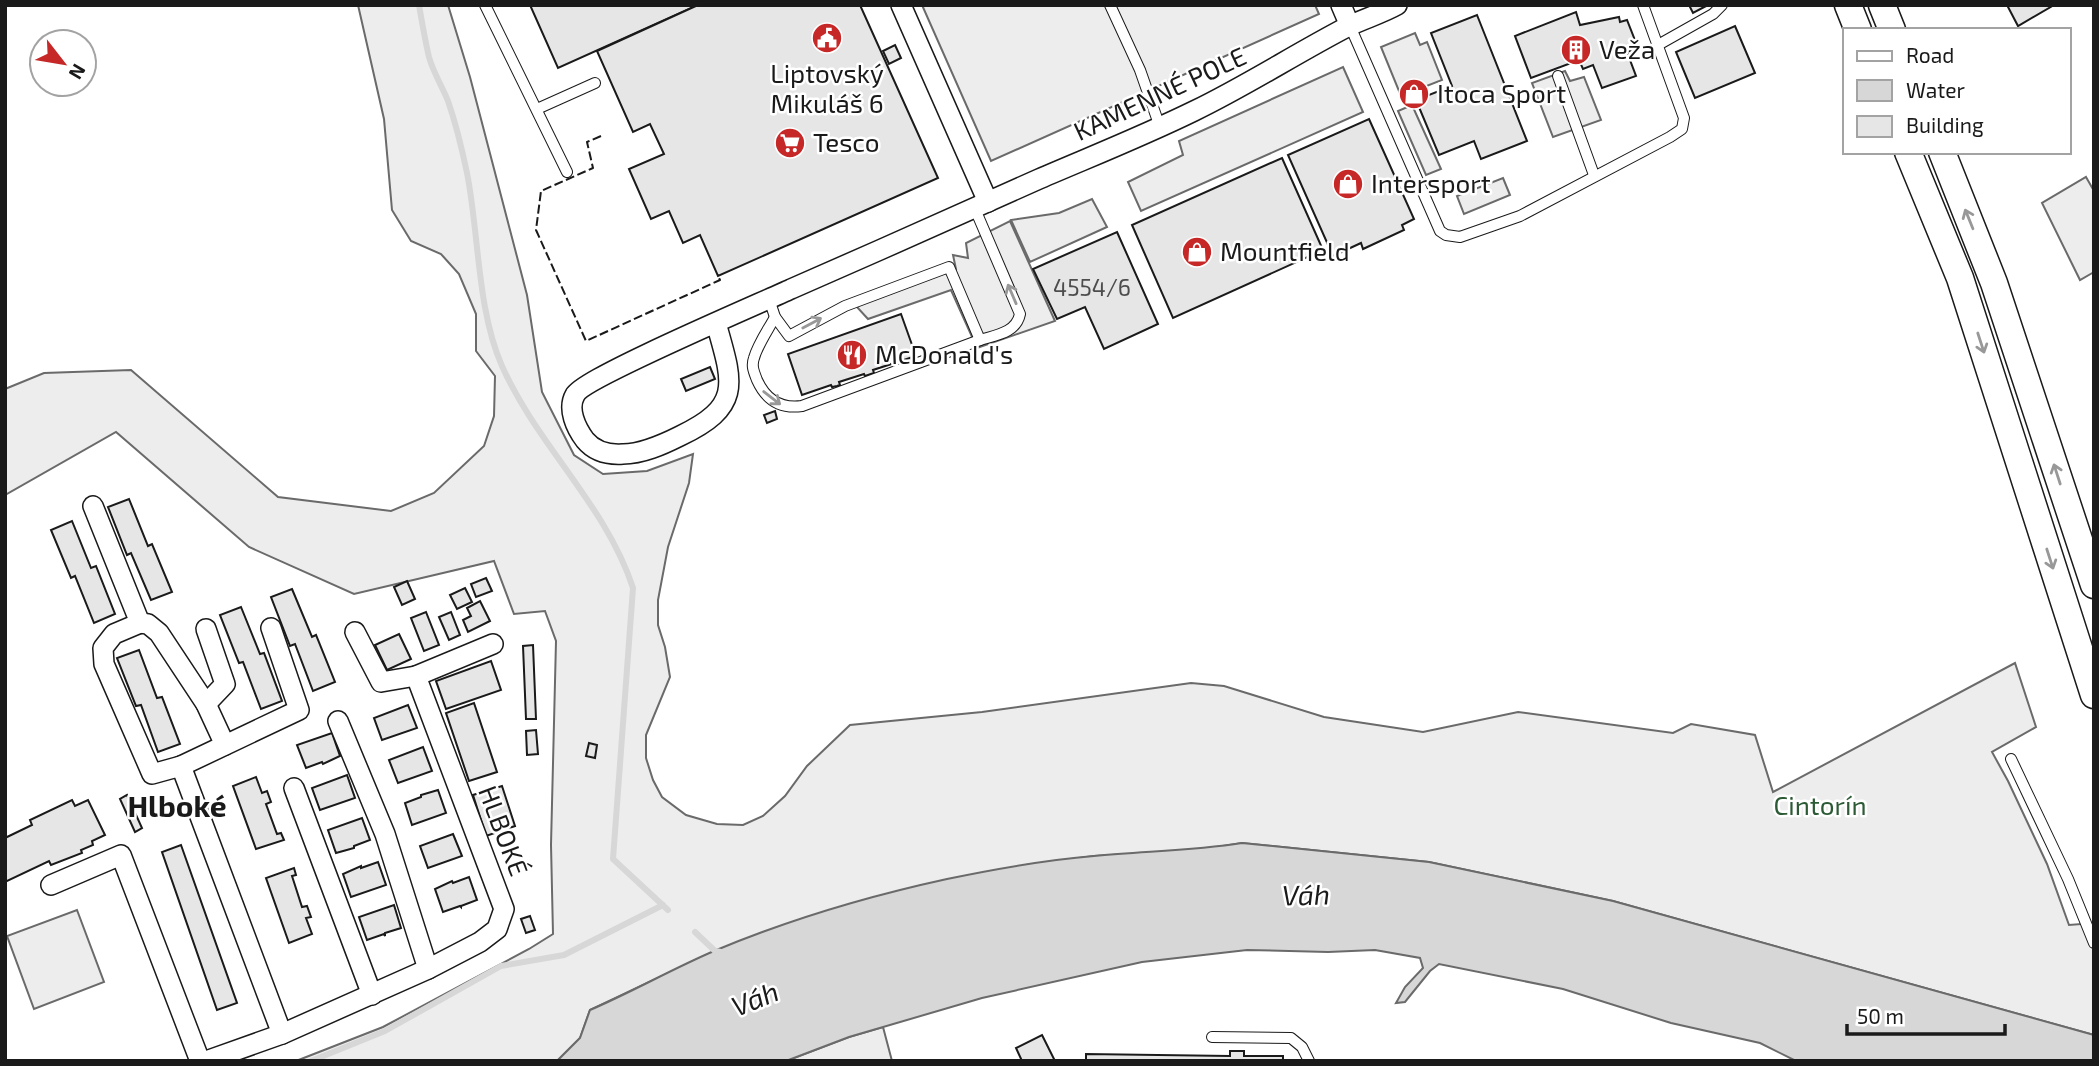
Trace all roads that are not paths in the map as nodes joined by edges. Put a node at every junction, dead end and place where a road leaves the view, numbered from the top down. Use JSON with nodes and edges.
{"nodes":[{"id":1,"x":485,"y":5,"type":"edge"},
{"id":2,"x":901,"y":5,"type":"edge"},
{"id":3,"x":1110,"y":5,"type":"edge"},
{"id":4,"x":1341,"y":5,"type":"edge"},
{"id":5,"x":1371,"y":5,"type":"edge"},
{"id":6,"x":1397,"y":5,"type":"edge"},
{"id":7,"x":1643,"y":5,"type":"edge"},
{"id":8,"x":1723,"y":5,"type":"edge"},
{"id":9,"x":1848,"y":5,"type":"edge"},
{"id":10,"x":1882,"y":5,"type":"edge"},
{"id":11,"x":1350,"y":26,"type":"junction"},
{"id":12,"x":1857,"y":28,"type":"edge"},
{"id":13,"x":1891,"y":28,"type":"edge"},
{"id":14,"x":1658,"y":45,"type":"junction"},
{"id":15,"x":1558,"y":76,"type":"dead end"},
{"id":16,"x":595,"y":83,"type":"dead end"},
{"id":17,"x":537,"y":109,"type":"junction"},
{"id":18,"x":1160,"y":127,"type":"junction"},
{"id":19,"x":1909,"y":154,"type":"edge"},
{"id":20,"x":1943,"y":154,"type":"edge"},
{"id":21,"x":566,"y":172,"type":"dead end"},
{"id":22,"x":1594,"y":175,"type":"junction"},
{"id":23,"x":981,"y":205,"type":"junction"},
{"id":24,"x":772,"y":308,"type":"junction"},
{"id":25,"x":716,"y":324,"type":"junction"},
{"id":26,"x":980,"y":340,"type":"junction"},
{"id":27,"x":93,"y":506,"type":"dead end"},
{"id":28,"x":2094,"y":585,"type":"edge"},
{"id":29,"x":140,"y":623,"type":"junction"},
{"id":30,"x":271,"y":628,"type":"dead end"},
{"id":31,"x":206,"y":629,"type":"dead end"},
{"id":32,"x":355,"y":632,"type":"dead end"},
{"id":33,"x":493,"y":644,"type":"dead end"},
{"id":34,"x":416,"y":676,"type":"junction"},
{"id":35,"x":2094,"y":695,"type":"edge"},
{"id":36,"x":206,"y":704,"type":"junction"},
{"id":37,"x":338,"y":721,"type":"dead end"},
{"id":38,"x":225,"y":745,"type":"junction"},
{"id":39,"x":2011,"y":759,"type":"dead end"},
{"id":40,"x":181,"y":766,"type":"junction"},
{"id":41,"x":294,"y":788,"type":"dead end"},
{"id":42,"x":51,"y":885,"type":"dead end"},
{"id":43,"x":2094,"y":943,"type":"edge"},
{"id":44,"x":428,"y":969,"type":"junction"},
{"id":45,"x":372,"y":995,"type":"junction"},
{"id":46,"x":282,"y":1034,"type":"junction"},
{"id":47,"x":1212,"y":1037,"type":"dead end"},
{"id":48,"x":200,"y":1061,"type":"edge"},
{"id":49,"x":206,"y":1061,"type":"edge"},
{"id":50,"x":1308,"y":1061,"type":"edge"}],
"edges":[{"from":1,"to":17,"type":"lane"},
{"from":2,"to":23,"type":"street"},
{"from":3,"to":18,"type":"lane"},
{"from":4,"to":11,"type":"street"},
{"from":5,"to":11,"type":"street","name":"KAMENNÉ POLE"},
{"from":6,"to":11,"type":"street","name":"KAMENNÉ POLE"},
{"from":7,"to":14,"type":"lane"},
{"from":8,"to":14,"type":"lane"},
{"from":9,"to":12,"type":"main road"},
{"from":10,"to":13,"type":"main road"},
{"from":11,"to":18,"type":"street","name":"KAMENNÉ POLE"},
{"from":11,"to":22,"type":"lane"},
{"from":14,"to":22,"type":"lane"},
{"from":15,"to":22,"type":"lane"},
{"from":16,"to":17,"type":"lane"},
{"from":17,"to":21,"type":"lane"},
{"from":18,"to":23,"type":"street","name":"KAMENNÉ POLE"},
{"from":19,"to":35,"type":"main road","one_way":true},
{"from":28,"to":20,"type":"main road","one_way":true},
{"from":23,"to":24,"type":"street","name":"KAMENNÉ POLE"},
{"from":26,"to":23,"type":"lane","one_way":true},
{"from":24,"to":25,"type":"street","name":"KAMENNÉ POLE"},
{"from":24,"to":26,"type":"lane","one_way":true},
{"from":24,"to":26,"type":"lane","one_way":true},
{"from":25,"to":25,"type":"street","name":"KAMENNÉ POLE"},
{"from":27,"to":29,"type":"street"},
{"from":29,"to":36,"type":"street"},
{"from":29,"to":40,"type":"street"},
{"from":30,"to":38,"type":"street"},
{"from":31,"to":36,"type":"street"},
{"from":32,"to":34,"type":"street"},
{"from":33,"to":34,"type":"street"},
{"from":34,"to":44,"type":"street","name":"HLBOKÉ"},
{"from":36,"to":38,"type":"street"},
{"from":37,"to":44,"type":"street"},
{"from":38,"to":40,"type":"street"},
{"from":39,"to":43,"type":"lane"},
{"from":40,"to":46,"type":"street"},
{"from":41,"to":45,"type":"street"},
{"from":42,"to":48,"type":"street"},
{"from":44,"to":45,"type":"street","name":"HLBOKÉ"},
{"from":45,"to":46,"type":"street","name":"HLBOKÉ"},
{"from":46,"to":49,"type":"street","name":"HLBOKÉ"},
{"from":47,"to":50,"type":"lane"}]}
